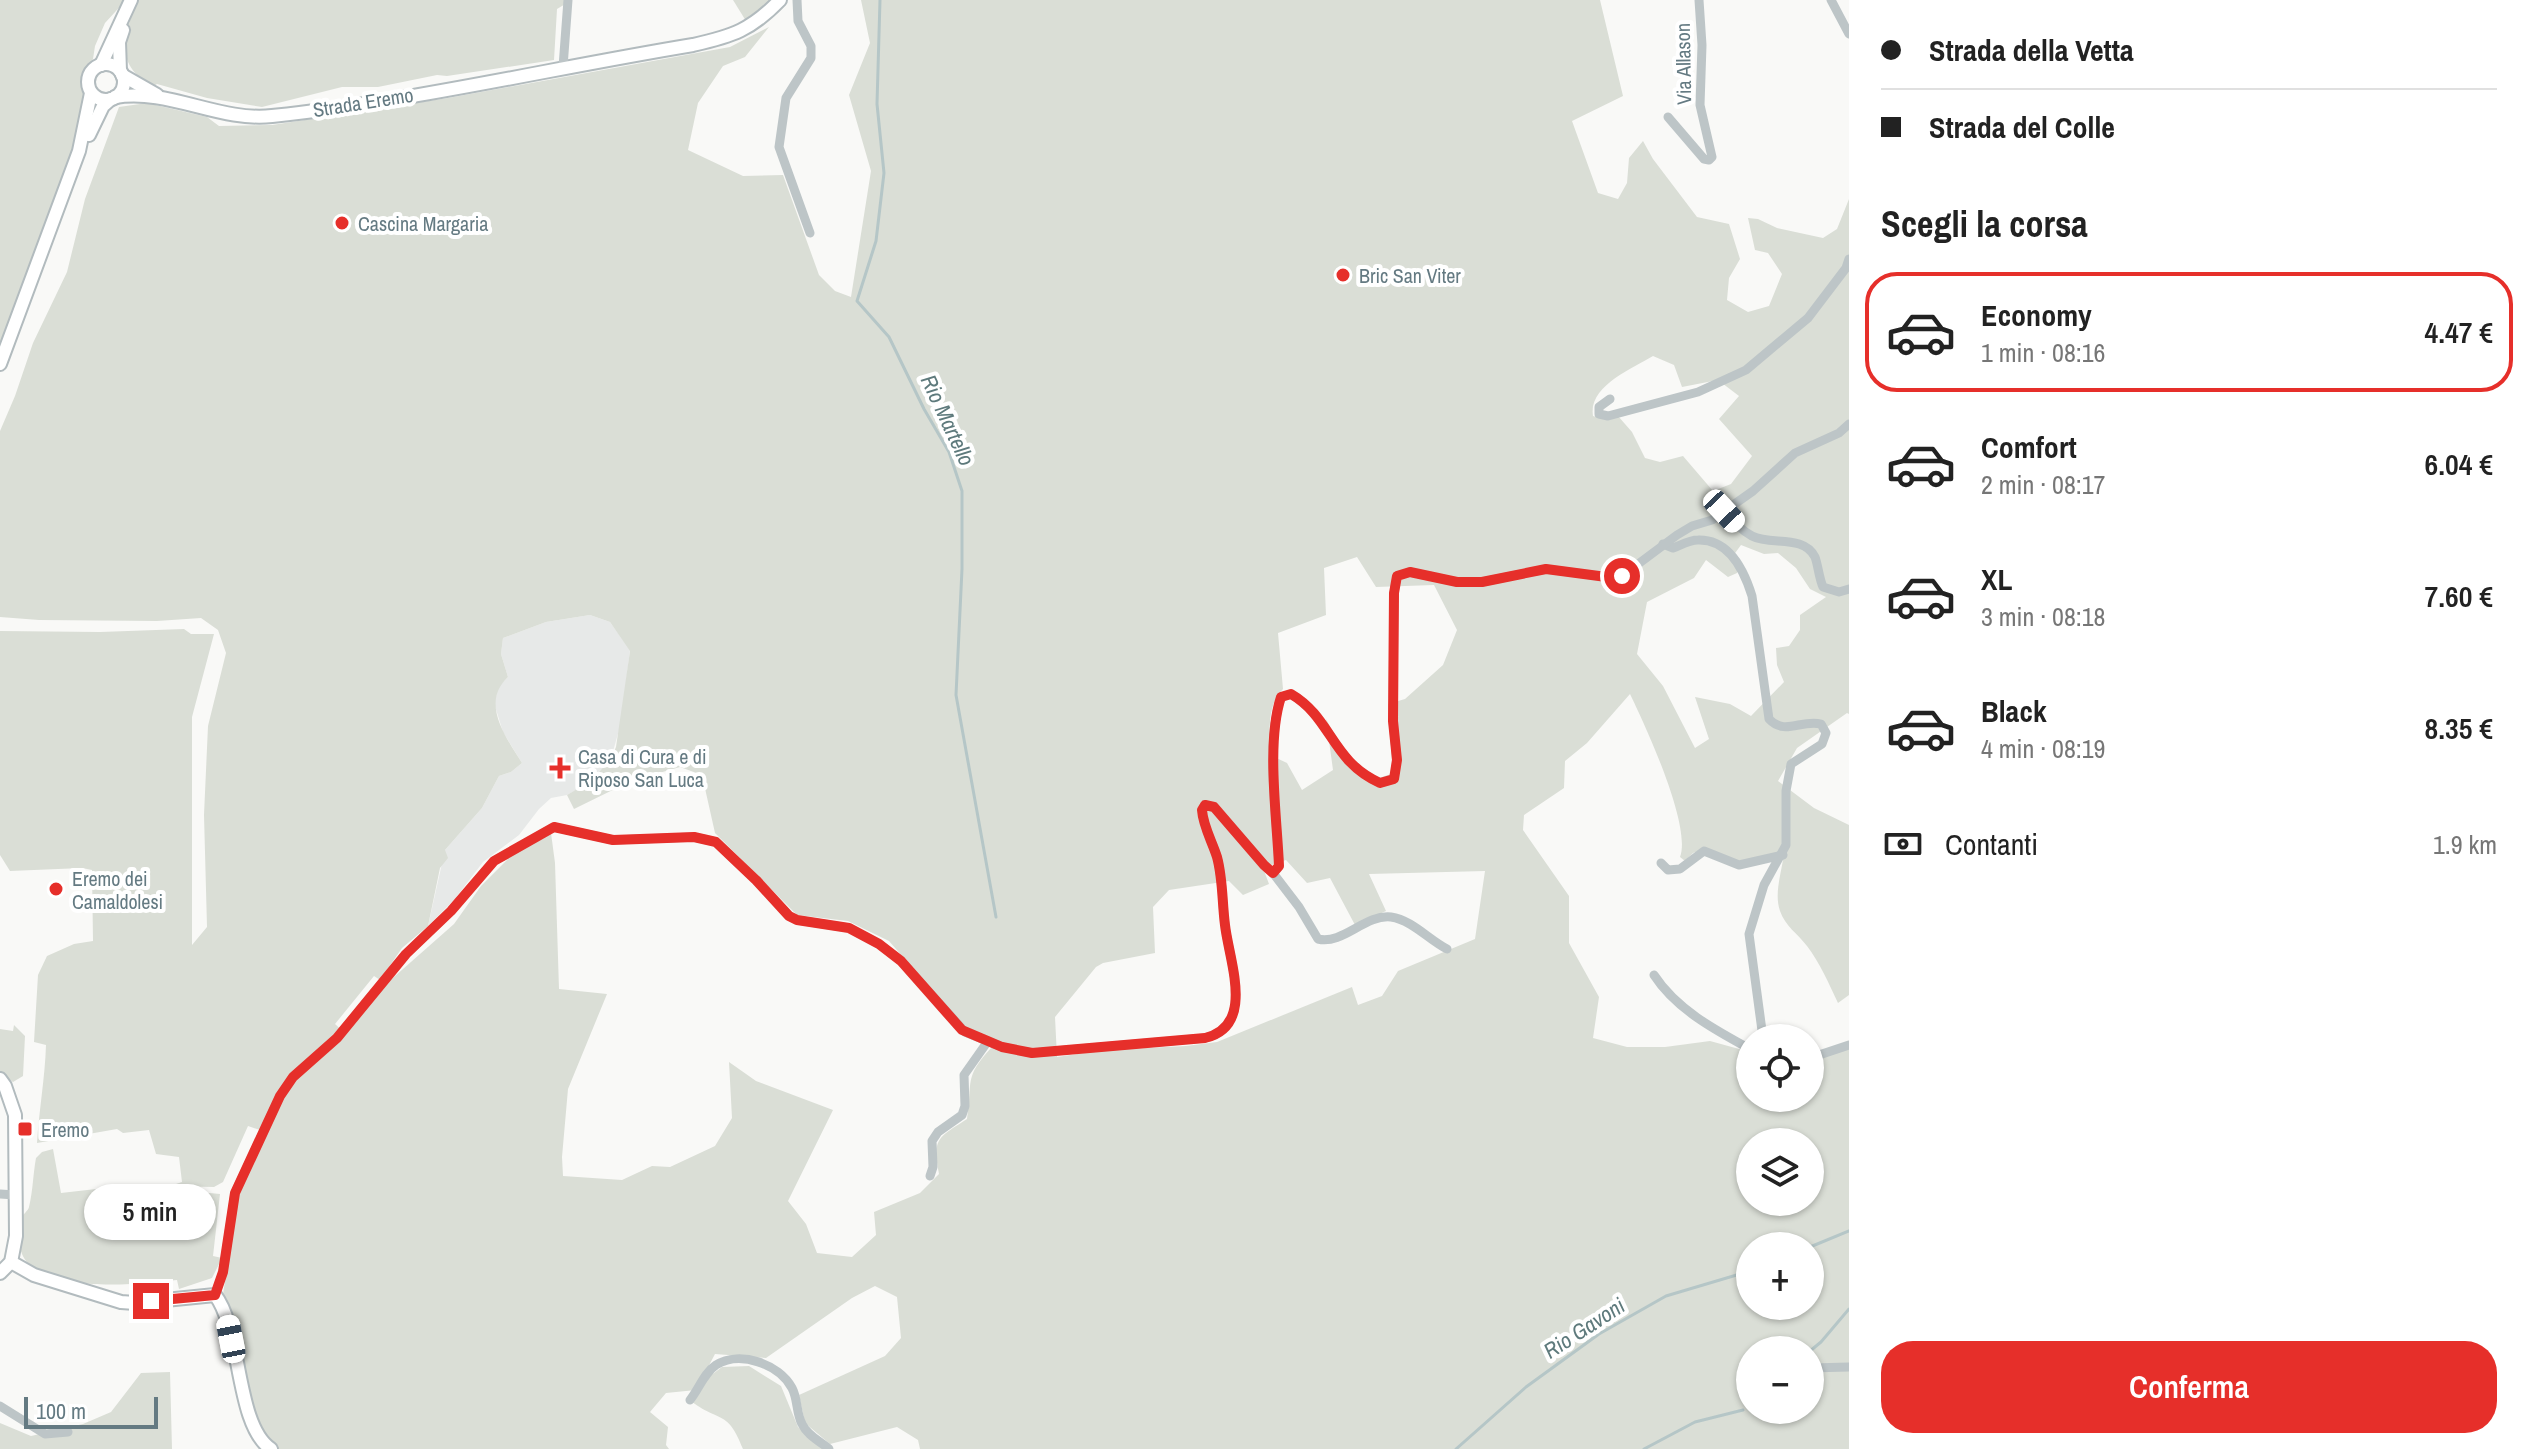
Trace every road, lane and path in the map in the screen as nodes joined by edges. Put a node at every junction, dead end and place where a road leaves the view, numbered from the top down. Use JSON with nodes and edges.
{"nodes":[{"id":1,"x":568,"y":0,"type":"edge"},
{"id":2,"x":780,"y":0,"type":"edge"},
{"id":3,"x":797,"y":0,"type":"edge"},
{"id":4,"x":1699,"y":0,"type":"edge"},
{"id":5,"x":1831,"y":0,"type":"edge"},
{"id":6,"x":129,"y":6,"type":"edge"},
{"id":7,"x":1849,"y":34,"type":"edge"},
{"id":8,"x":101,"y":65,"type":"junction"},
{"id":9,"x":563,"y":67,"type":"junction"},
{"id":10,"x":121,"y":73,"type":"junction"},
{"id":11,"x":91,"y":93,"type":"junction"},
{"id":12,"x":113,"y":98,"type":"junction"},
{"id":13,"x":163,"y":98,"type":"junction"},
{"id":14,"x":1668,"y":117,"type":"dead end"},
{"id":15,"x":79,"y":151,"type":"junction"},
{"id":16,"x":810,"y":233,"type":"dead end"},
{"id":17,"x":1849,"y":259,"type":"edge"},
{"id":18,"x":0,"y":364,"type":"edge"},
{"id":19,"x":1610,"y":399,"type":"dead end"},
{"id":20,"x":1849,"y":424,"type":"edge"},
{"id":21,"x":1724,"y":511,"type":"junction"},
{"id":22,"x":1663,"y":544,"type":"junction"},
{"id":23,"x":1849,"y":589,"type":"edge"},
{"id":24,"x":1783,"y":855,"type":"junction"},
{"id":25,"x":1661,"y":863,"type":"dead end"},
{"id":26,"x":1273,"y":873,"type":"junction"},
{"id":27,"x":1447,"y":949,"type":"dead end"},
{"id":28,"x":1654,"y":975,"type":"dead end"},
{"id":29,"x":1761,"y":1024,"type":"edge"},
{"id":30,"x":988,"y":1041,"type":"junction"},
{"id":31,"x":1736,"y":1041,"type":"edge"},
{"id":32,"x":1849,"y":1045,"type":"edge"},
{"id":33,"x":1824,"y":1053,"type":"edge"},
{"id":34,"x":0,"y":1079,"type":"edge"},
{"id":35,"x":930,"y":1176,"type":"dead end"},
{"id":36,"x":0,"y":1194,"type":"edge"},
{"id":37,"x":15,"y":1195,"type":"junction"},
{"id":38,"x":11,"y":1262,"type":"junction"},
{"id":39,"x":0,"y":1273,"type":"edge"},
{"id":40,"x":215,"y":1295,"type":"junction"},
{"id":41,"x":1849,"y":1367,"type":"edge"},
{"id":42,"x":1824,"y":1368,"type":"edge"},
{"id":43,"x":690,"y":1400,"type":"dead end"},
{"id":44,"x":0,"y":1406,"type":"edge"},
{"id":45,"x":68,"y":1432,"type":"dead end"},
{"id":46,"x":271,"y":1449,"type":"edge"},
{"id":47,"x":829,"y":1449,"type":"edge"}],
"edges":[{"from":1,"to":9,"type":"street"},
{"from":2,"to":9,"type":"main road","name":"Strada Eremo"},
{"from":3,"to":16,"type":"street"},
{"from":4,"to":14,"type":"street","name":"Via Allason"},
{"from":5,"to":7,"type":"street"},
{"from":6,"to":8,"type":"main road"},
{"from":6,"to":10,"type":"main road"},
{"from":8,"to":10,"type":"main road"},
{"from":8,"to":11,"type":"main road"},
{"from":9,"to":13,"type":"main road","name":"Strada Eremo"},
{"from":10,"to":12,"type":"main road"},
{"from":10,"to":13,"type":"main road","name":"Strada Eremo"},
{"from":11,"to":12,"type":"main road"},
{"from":11,"to":15,"type":"main road"},
{"from":12,"to":13,"type":"main road","name":"Strada Eremo"},
{"from":12,"to":15,"type":"main road"},
{"from":15,"to":18,"type":"main road"},
{"from":17,"to":19,"type":"street"},
{"from":20,"to":21,"type":"street"},
{"from":21,"to":22,"type":"street"},
{"from":21,"to":23,"type":"street"},
{"from":22,"to":24,"type":"street"},
{"from":22,"to":26,"type":"street"},
{"from":24,"to":25,"type":"street"},
{"from":24,"to":29,"type":"street"},
{"from":26,"to":27,"type":"street"},
{"from":26,"to":30,"type":"street"},
{"from":28,"to":31,"type":"street"},
{"from":30,"to":35,"type":"street"},
{"from":30,"to":40,"type":"street"},
{"from":32,"to":33,"type":"street"},
{"from":34,"to":37,"type":"main road"},
{"from":36,"to":37,"type":"street"},
{"from":37,"to":38,"type":"main road"},
{"from":38,"to":39,"type":"main road"},
{"from":38,"to":40,"type":"main road"},
{"from":40,"to":46,"type":"main road"},
{"from":41,"to":42,"type":"street"},
{"from":43,"to":47,"type":"street"},
{"from":44,"to":45,"type":"street"}]}
